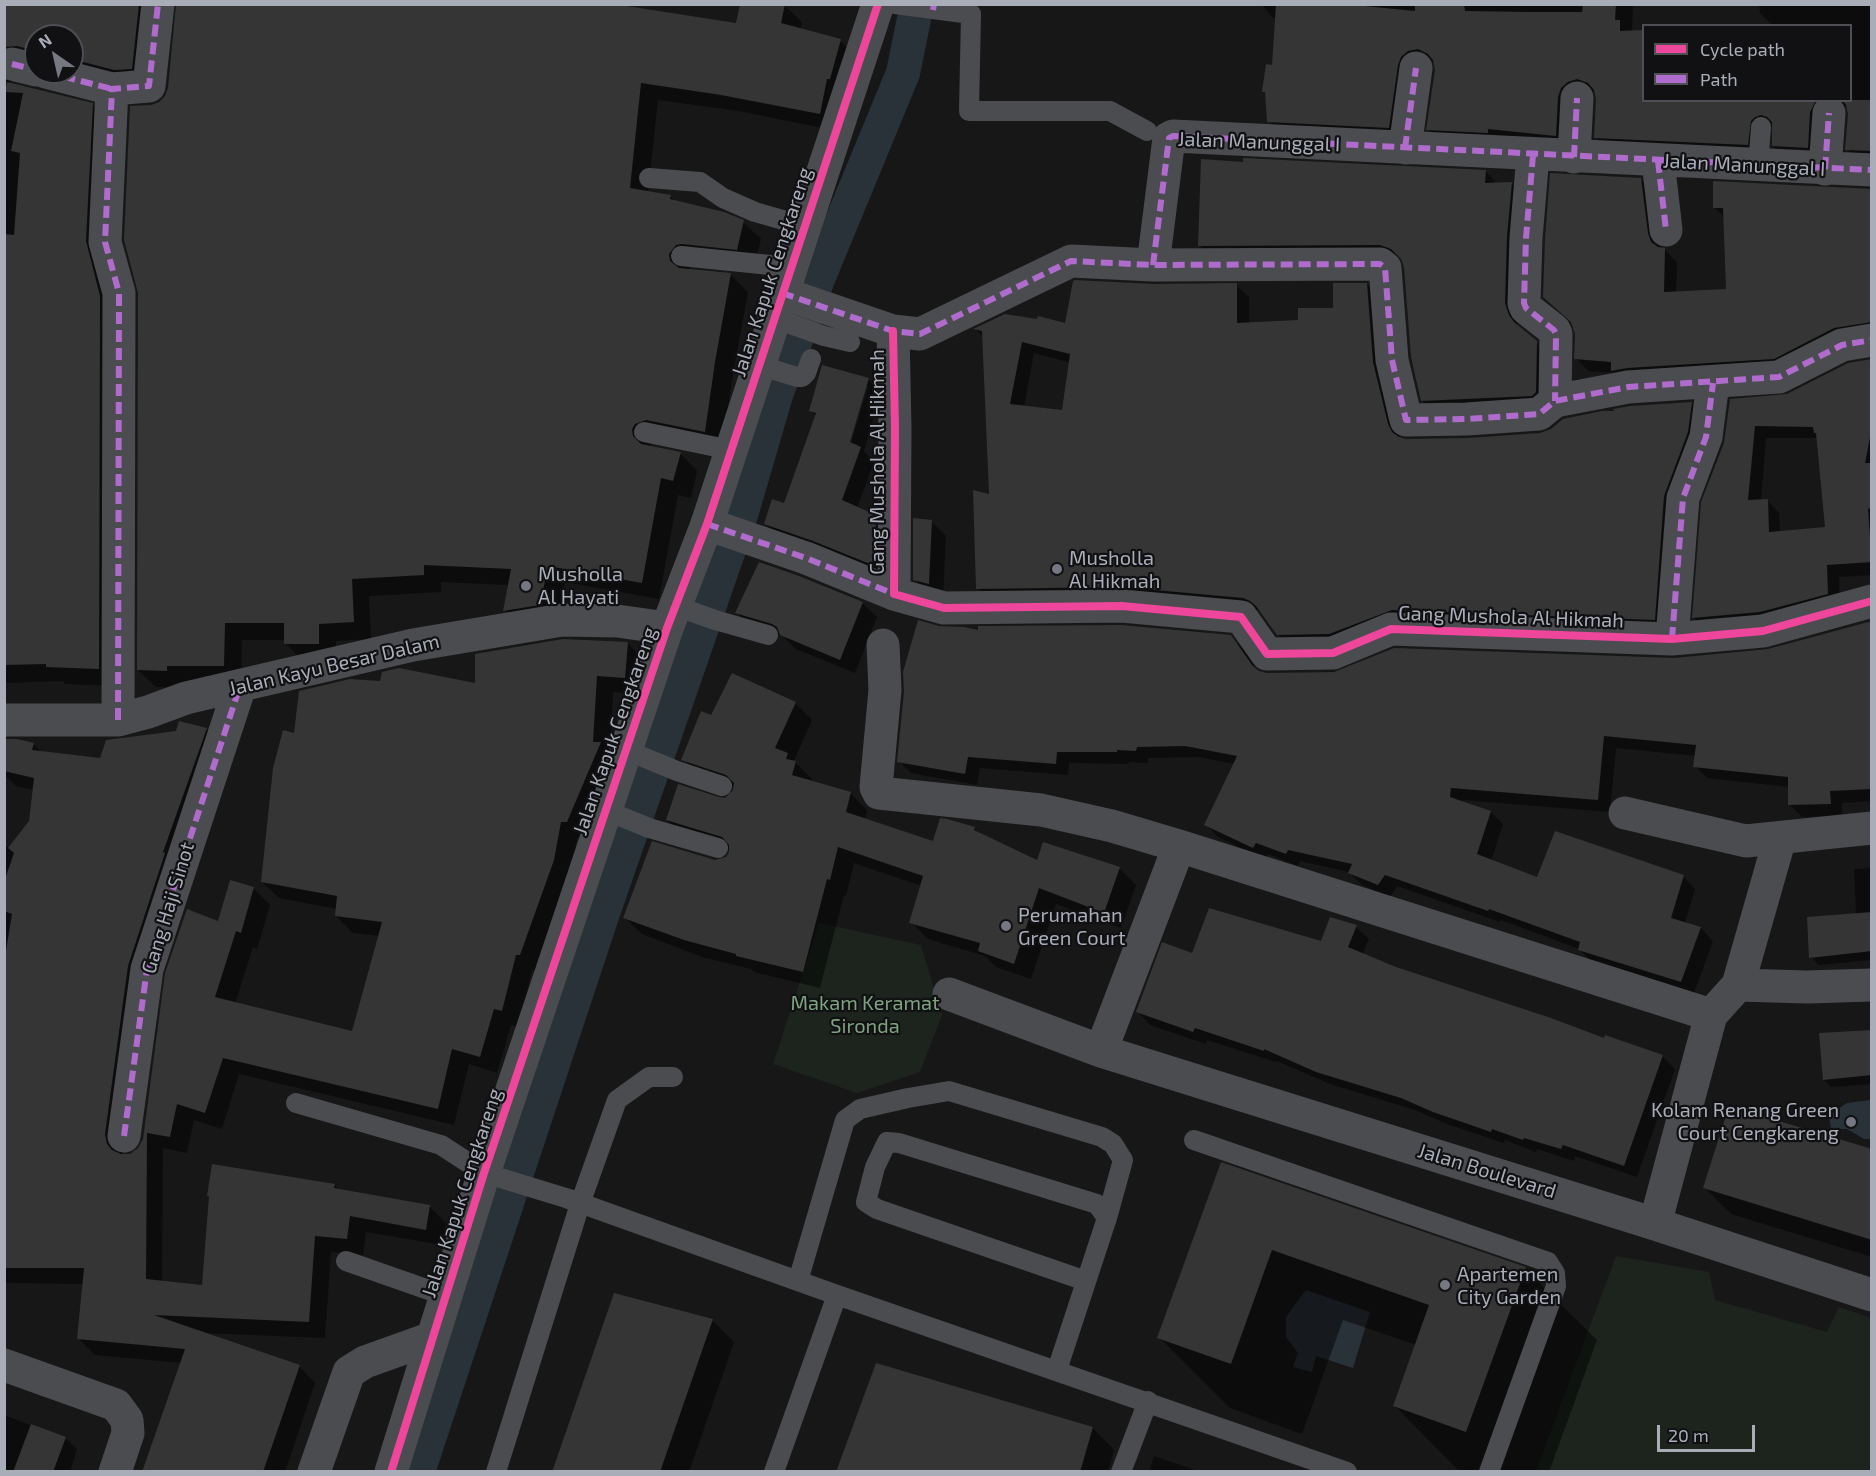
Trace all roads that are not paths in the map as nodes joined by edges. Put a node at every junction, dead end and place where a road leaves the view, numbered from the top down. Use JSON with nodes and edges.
{"nodes":[{"id":1,"x":158,"y":4,"type":"edge"},
{"id":2,"x":878,"y":4,"type":"edge"},
{"id":3,"x":895,"y":4,"type":"edge"},
{"id":4,"x":1416,"y":68,"type":"dead end"},
{"id":5,"x":84,"y":81,"type":"edge"},
{"id":6,"x":112,"y":88,"type":"junction"},
{"id":7,"x":1578,"y":98,"type":"dead end"},
{"id":8,"x":1829,"y":113,"type":"dead end"},
{"id":9,"x":1761,"y":127,"type":"dead end"},
{"id":10,"x":1147,"y":131,"type":"dead end"},
{"id":11,"x":1405,"y":148,"type":"junction"},
{"id":12,"x":1533,"y":155,"type":"junction"},
{"id":13,"x":1574,"y":157,"type":"junction"},
{"id":14,"x":1658,"y":161,"type":"junction"},
{"id":15,"x":1758,"y":166,"type":"junction"},
{"id":16,"x":1826,"y":169,"type":"junction"},
{"id":17,"x":1872,"y":170,"type":"edge"},
{"id":18,"x":649,"y":177,"type":"dead end"},
{"id":19,"x":804,"y":226,"type":"junction"},
{"id":20,"x":1666,"y":230,"type":"dead end"},
{"id":21,"x":681,"y":256,"type":"dead end"},
{"id":22,"x":1153,"y":265,"type":"junction"},
{"id":23,"x":784,"y":299,"type":"junction"},
{"id":24,"x":892,"y":331,"type":"junction"},
{"id":25,"x":1872,"y":340,"type":"edge"},
{"id":26,"x":811,"y":359,"type":"dead end"},
{"id":27,"x":765,"y":367,"type":"junction"},
{"id":28,"x":1713,"y":382,"type":"junction"},
{"id":29,"x":1555,"y":400,"type":"junction"},
{"id":30,"x":644,"y":432,"type":"dead end"},
{"id":31,"x":730,"y":450,"type":"junction"},
{"id":32,"x":726,"y":530,"type":"junction"},
{"id":33,"x":894,"y":594,"type":"junction"},
{"id":34,"x":1872,"y":601,"type":"edge"},
{"id":35,"x":677,"y":614,"type":"junction"},
{"id":36,"x":768,"y":635,"type":"dead end"},
{"id":37,"x":1672,"y":639,"type":"junction"},
{"id":38,"x":883,"y":645,"type":"dead end"},
{"id":39,"x":240,"y":686,"type":"junction"},
{"id":40,"x":4,"y":720,"type":"edge"},
{"id":41,"x":118,"y":720,"type":"junction"},
{"id":42,"x":632,"y":752,"type":"junction"},
{"id":43,"x":722,"y":786,"type":"dead end"},
{"id":44,"x":610,"y":812,"type":"junction"},
{"id":45,"x":1625,"y":813,"type":"dead end"},
{"id":46,"x":1872,"y":828,"type":"edge"},
{"id":47,"x":1780,"y":838,"type":"junction"},
{"id":48,"x":1179,"y":846,"type":"junction"},
{"id":49,"x":718,"y":848,"type":"dead end"},
{"id":50,"x":1738,"y":985,"type":"junction"},
{"id":51,"x":1872,"y":985,"type":"edge"},
{"id":52,"x":949,"y":994,"type":"dead end"},
{"id":53,"x":1711,"y":1015,"type":"junction"},
{"id":54,"x":1101,"y":1051,"type":"junction"},
{"id":55,"x":673,"y":1077,"type":"dead end"},
{"id":56,"x":296,"y":1102,"type":"dead end"},
{"id":57,"x":124,"y":1136,"type":"dead end"},
{"id":58,"x":1194,"y":1140,"type":"dead end"},
{"id":59,"x":489,"y":1175,"type":"junction"},
{"id":60,"x":580,"y":1204,"type":"junction"},
{"id":61,"x":1107,"y":1218,"type":"junction"},
{"id":62,"x":1655,"y":1224,"type":"junction"},
{"id":63,"x":346,"y":1261,"type":"dead end"},
{"id":64,"x":798,"y":1281,"type":"junction"},
{"id":65,"x":1086,"y":1281,"type":"junction"},
{"id":66,"x":837,"y":1295,"type":"junction"},
{"id":67,"x":1872,"y":1295,"type":"edge"},
{"id":68,"x":446,"y":1296,"type":"junction"},
{"id":69,"x":432,"y":1338,"type":"junction"},
{"id":70,"x":4,"y":1365,"type":"edge"},
{"id":71,"x":1058,"y":1370,"type":"junction"},
{"id":72,"x":1148,"y":1401,"type":"junction"},
{"id":73,"x":115,"y":1472,"type":"edge"},
{"id":74,"x":314,"y":1472,"type":"edge"},
{"id":75,"x":392,"y":1472,"type":"edge"},
{"id":76,"x":496,"y":1472,"type":"edge"},
{"id":77,"x":774,"y":1472,"type":"edge"},
{"id":78,"x":1121,"y":1472,"type":"edge"},
{"id":79,"x":1347,"y":1472,"type":"edge"},
{"id":80,"x":1489,"y":1472,"type":"edge"}],
"edges":[{"from":1,"to":6,"type":"street"},
{"from":2,"to":19,"type":"street","name":"Jalan Kapuk Cengkareng"},
{"from":3,"to":10,"type":"lane"},
{"from":4,"to":11,"type":"street"},
{"from":5,"to":6,"type":"street"},
{"from":6,"to":41,"type":"street"},
{"from":7,"to":13,"type":"street"},
{"from":8,"to":16,"type":"street"},
{"from":9,"to":15,"type":"lane"},
{"from":11,"to":12,"type":"street","name":"Jalan Manunggal I"},
{"from":11,"to":22,"type":"street","name":"Jalan Manunggal I"},
{"from":12,"to":13,"type":"street","name":"Jalan Manunggal I"},
{"from":12,"to":29,"type":"street"},
{"from":13,"to":14,"type":"street","name":"Jalan Manunggal I"},
{"from":14,"to":15,"type":"street","name":"Jalan Manunggal I"},
{"from":14,"to":20,"type":"street"},
{"from":15,"to":16,"type":"street","name":"Jalan Manunggal I"},
{"from":16,"to":17,"type":"street","name":"Jalan Manunggal I"},
{"from":18,"to":19,"type":"lane"},
{"from":19,"to":23,"type":"street","name":"Jalan Kapuk Cengkareng"},
{"from":21,"to":23,"type":"lane"},
{"from":22,"to":24,"type":"street"},
{"from":22,"to":29,"type":"street"},
{"from":23,"to":24,"type":"street"},
{"from":23,"to":27,"type":"street","name":"Jalan Kapuk Cengkareng"},
{"from":24,"to":33,"type":"street","name":"Gang Mushola Al Hikmah"},
{"from":25,"to":28,"type":"street"},
{"from":26,"to":27,"type":"lane"},
{"from":27,"to":31,"type":"street","name":"Jalan Kapuk Cengkareng"},
{"from":28,"to":29,"type":"street"},
{"from":28,"to":37,"type":"street"},
{"from":30,"to":31,"type":"lane"},
{"from":31,"to":32,"type":"street","name":"Jalan Kapuk Cengkareng"},
{"from":32,"to":33,"type":"street"},
{"from":32,"to":35,"type":"street","name":"Jalan Kapuk Cengkareng"},
{"from":33,"to":37,"type":"street","name":"Gang Mushola Al Hikmah"},
{"from":34,"to":37,"type":"street","name":"Gang Mushola Al Hikmah"},
{"from":35,"to":36,"type":"lane"},
{"from":35,"to":39,"type":"street","name":"Jalan Kayu Besar Dalam"},
{"from":35,"to":42,"type":"street","name":"Jalan Kapuk Cengkareng"},
{"from":38,"to":48,"type":"street"},
{"from":39,"to":41,"type":"street","name":"Jalan Kayu Besar Dalam"},
{"from":39,"to":57,"type":"street","name":"Gang Haji Sinot"},
{"from":40,"to":41,"type":"street","name":"Jalan Kayu Besar Dalam"},
{"from":42,"to":43,"type":"lane"},
{"from":42,"to":44,"type":"street","name":"Jalan Kapuk Cengkareng"},
{"from":44,"to":49,"type":"lane"},
{"from":44,"to":59,"type":"street","name":"Jalan Kapuk Cengkareng"},
{"from":45,"to":47,"type":"street"},
{"from":46,"to":47,"type":"street"},
{"from":47,"to":50,"type":"street"},
{"from":48,"to":53,"type":"street"},
{"from":48,"to":54,"type":"street"},
{"from":50,"to":51,"type":"street"},
{"from":50,"to":53,"type":"street"},
{"from":52,"to":54,"type":"street","name":"Jalan Boulevard"},
{"from":53,"to":62,"type":"street"},
{"from":54,"to":62,"type":"street","name":"Jalan Boulevard"},
{"from":55,"to":60,"type":"lane"},
{"from":56,"to":59,"type":"lane"},
{"from":58,"to":80,"type":"lane"},
{"from":59,"to":60,"type":"lane"},
{"from":59,"to":68,"type":"street","name":"Jalan Kapuk Cengkareng"},
{"from":60,"to":64,"type":"lane"},
{"from":60,"to":76,"type":"lane"},
{"from":61,"to":64,"type":"lane"},
{"from":61,"to":65,"type":"lane"},
{"from":61,"to":65,"type":"lane"},
{"from":62,"to":67,"type":"street","name":"Jalan Boulevard"},
{"from":63,"to":68,"type":"lane"},
{"from":64,"to":66,"type":"lane"},
{"from":65,"to":71,"type":"lane"},
{"from":66,"to":71,"type":"lane"},
{"from":66,"to":77,"type":"lane"},
{"from":68,"to":69,"type":"street","name":"Jalan Kapuk Cengkareng"},
{"from":69,"to":74,"type":"street"},
{"from":69,"to":75,"type":"street","name":"Jalan Kapuk Cengkareng"},
{"from":70,"to":73,"type":"street"},
{"from":71,"to":72,"type":"lane"},
{"from":72,"to":78,"type":"lane"},
{"from":72,"to":79,"type":"lane"}]}
